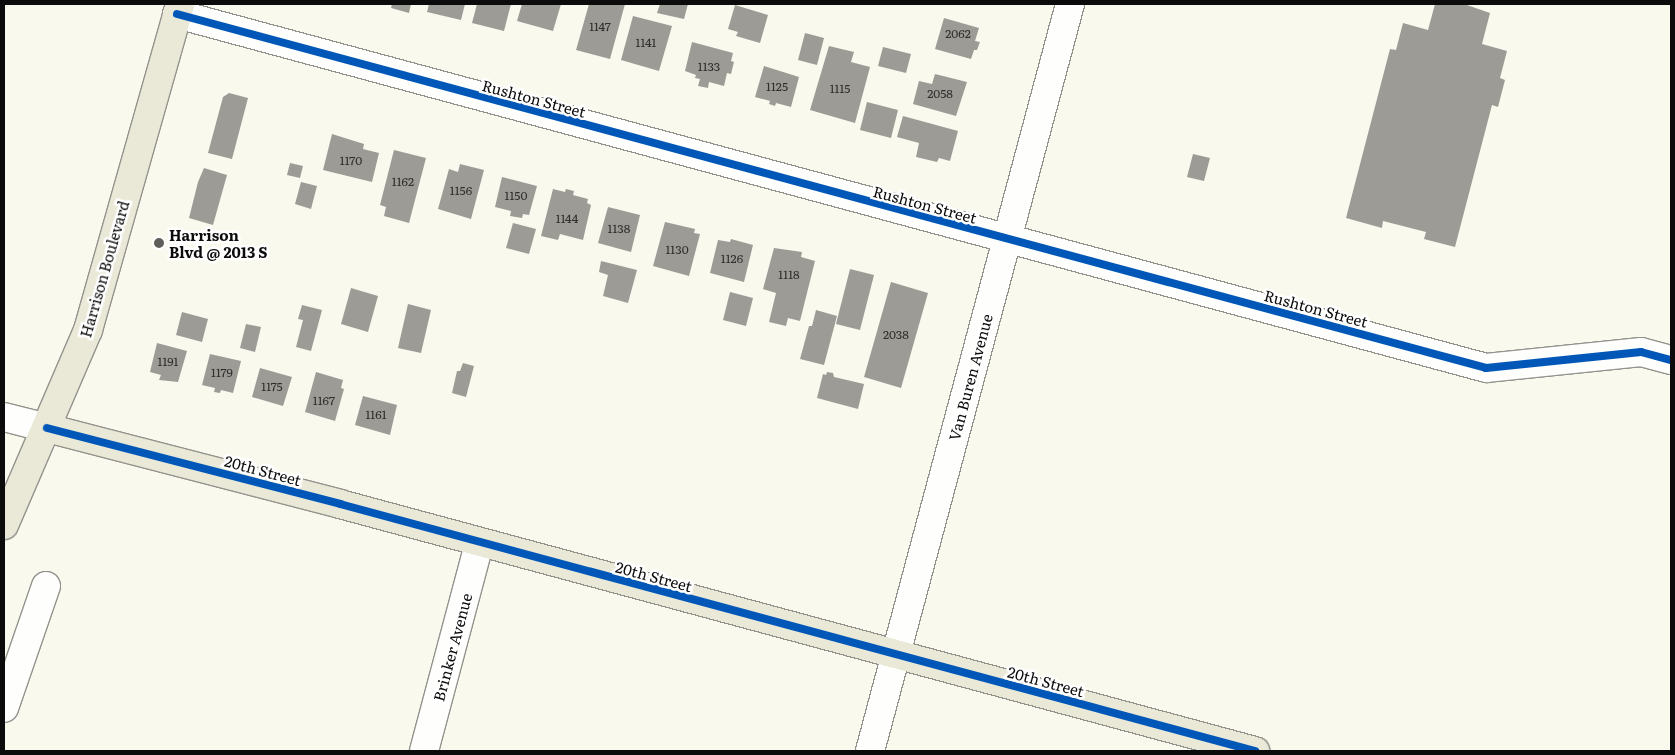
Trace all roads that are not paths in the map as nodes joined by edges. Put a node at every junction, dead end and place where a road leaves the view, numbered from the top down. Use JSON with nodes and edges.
{"nodes":[{"id":1,"x":1070,"y":4,"type":"edge"},
{"id":2,"x":178,"y":9,"type":"edge"},
{"id":3,"x":1007,"y":240,"type":"junction"},
{"id":4,"x":1671,"y":360,"type":"edge"},
{"id":5,"x":4,"y":417,"type":"edge"},
{"id":6,"x":46,"y":428,"type":"junction"},
{"id":7,"x":4,"y":525,"type":"edge"},
{"id":8,"x":479,"y":544,"type":"junction"},
{"id":9,"x":46,"y":586,"type":"dead end"},
{"id":10,"x":896,"y":655,"type":"junction"},
{"id":11,"x":4,"y":708,"type":"edge"},
{"id":12,"x":424,"y":751,"type":"edge"},
{"id":13,"x":870,"y":751,"type":"edge"},
{"id":14,"x":1255,"y":751,"type":"edge"}],
"edges":[{"from":1,"to":3,"type":"street","name":"Van Buren Avenue"},
{"from":2,"to":3,"type":"street","name":"Rushton Street"},
{"from":2,"to":6,"type":"main road","name":"Harrison Boulevard"},
{"from":3,"to":4,"type":"street","name":"Rushton Street"},
{"from":3,"to":10,"type":"street","name":"Van Buren Avenue"},
{"from":5,"to":6,"type":"street","name":"20th Street"},
{"from":6,"to":7,"type":"main road","name":"Harrison Boulevard"},
{"from":6,"to":8,"type":"main road","name":"20th Street"},
{"from":8,"to":10,"type":"main road","name":"20th Street"},
{"from":8,"to":12,"type":"street","name":"Brinker Avenue"},
{"from":9,"to":11,"type":"street"},
{"from":10,"to":13,"type":"street","name":"Van Buren Avenue"},
{"from":10,"to":14,"type":"main road","name":"20th Street"}]}
